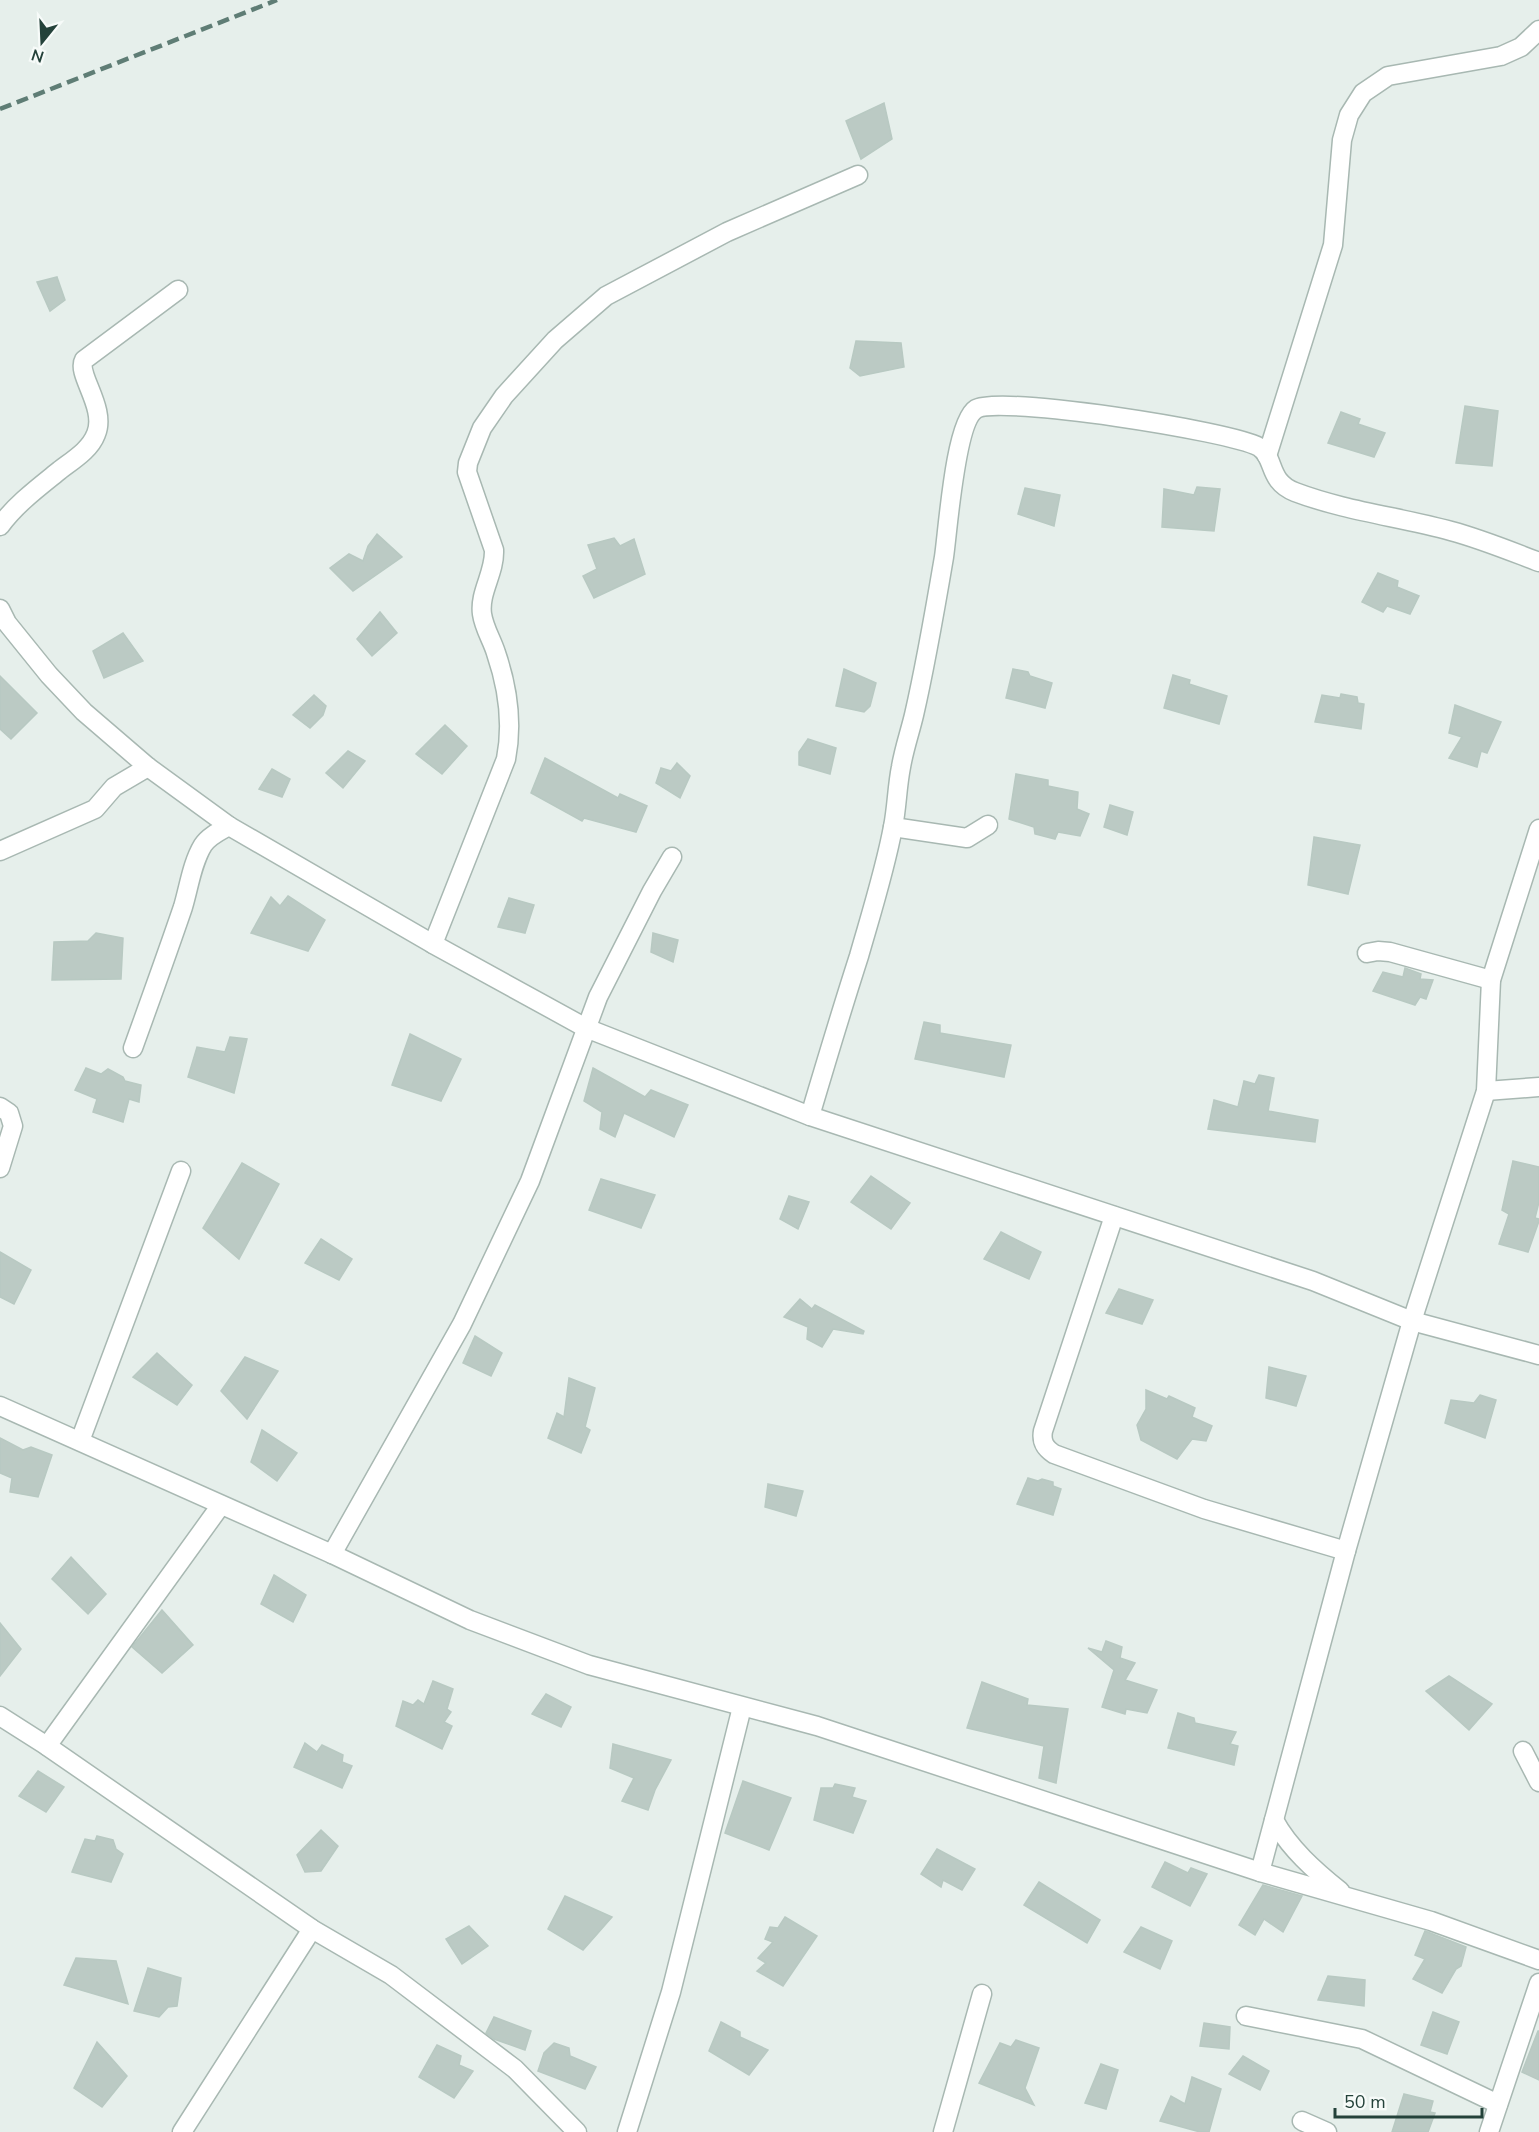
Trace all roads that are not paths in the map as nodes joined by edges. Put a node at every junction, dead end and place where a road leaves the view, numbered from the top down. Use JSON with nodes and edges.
{"nodes":[{"id":1,"x":1539,"y":30,"type":"edge"},
{"id":2,"x":858,"y":175,"type":"dead end"},
{"id":3,"x":178,"y":290,"type":"dead end"},
{"id":4,"x":1267,"y":456,"type":"junction"},
{"id":5,"x":0,"y":526,"type":"edge"},
{"id":6,"x":1539,"y":562,"type":"edge"},
{"id":7,"x":0,"y":609,"type":"edge"},
{"id":8,"x":148,"y":767,"type":"junction"},
{"id":9,"x":988,"y":825,"type":"dead end"},
{"id":10,"x":229,"y":826,"type":"junction"},
{"id":11,"x":893,"y":827,"type":"junction"},
{"id":12,"x":1539,"y":829,"type":"edge"},
{"id":13,"x":0,"y":851,"type":"edge"},
{"id":14,"x":672,"y":857,"type":"dead end"},
{"id":15,"x":433,"y":944,"type":"junction"},
{"id":16,"x":1367,"y":953,"type":"dead end"},
{"id":17,"x":1491,"y":980,"type":"junction"},
{"id":18,"x":586,"y":1028,"type":"junction"},
{"id":19,"x":133,"y":1048,"type":"dead end"},
{"id":20,"x":1539,"y":1087,"type":"edge"},
{"id":21,"x":1486,"y":1091,"type":"junction"},
{"id":22,"x":0,"y":1107,"type":"edge"},
{"id":23,"x":810,"y":1116,"type":"junction"},
{"id":24,"x":0,"y":1168,"type":"edge"},
{"id":25,"x":182,"y":1171,"type":"dead end"},
{"id":26,"x":1114,"y":1216,"type":"junction"},
{"id":27,"x":1412,"y":1321,"type":"junction"},
{"id":28,"x":1539,"y":1355,"type":"edge"},
{"id":29,"x":0,"y":1406,"type":"edge"},
{"id":30,"x":80,"y":1441,"type":"junction"},
{"id":31,"x":221,"y":1504,"type":"junction"},
{"id":32,"x":1346,"y":1551,"type":"junction"},
{"id":33,"x":332,"y":1554,"type":"junction"},
{"id":34,"x":742,"y":1707,"type":"junction"},
{"id":35,"x":1,"y":1720,"type":"edge"},
{"id":36,"x":47,"y":1746,"type":"junction"},
{"id":37,"x":1523,"y":1751,"type":"dead end"},
{"id":38,"x":1539,"y":1782,"type":"edge"},
{"id":39,"x":1274,"y":1820,"type":"junction"},
{"id":40,"x":1260,"y":1872,"type":"junction"},
{"id":41,"x":1346,"y":1896,"type":"junction"},
{"id":42,"x":312,"y":1929,"type":"junction"},
{"id":43,"x":1539,"y":1960,"type":"edge"},
{"id":44,"x":1539,"y":1983,"type":"edge"},
{"id":45,"x":982,"y":1994,"type":"dead end"},
{"id":46,"x":1246,"y":2016,"type":"dead end"},
{"id":47,"x":1498,"y":2104,"type":"junction"},
{"id":48,"x":1302,"y":2121,"type":"dead end"},
{"id":49,"x":182,"y":2132,"type":"edge"},
{"id":50,"x":577,"y":2132,"type":"edge"},
{"id":51,"x":627,"y":2132,"type":"edge"},
{"id":52,"x":943,"y":2132,"type":"edge"},
{"id":53,"x":1327,"y":2132,"type":"edge"},
{"id":54,"x":1489,"y":2132,"type":"edge"}],
"edges":[{"from":1,"to":4,"type":"street"},
{"from":2,"to":15,"type":"street"},
{"from":3,"to":5,"type":"street"},
{"from":4,"to":6,"type":"street"},
{"from":4,"to":11,"type":"street"},
{"from":7,"to":8,"type":"street"},
{"from":8,"to":10,"type":"street"},
{"from":8,"to":13,"type":"street"},
{"from":9,"to":11,"type":"street"},
{"from":10,"to":15,"type":"street"},
{"from":10,"to":19,"type":"street"},
{"from":11,"to":23,"type":"street"},
{"from":12,"to":17,"type":"street"},
{"from":14,"to":18,"type":"street"},
{"from":15,"to":18,"type":"street"},
{"from":16,"to":17,"type":"street"},
{"from":17,"to":21,"type":"street"},
{"from":18,"to":23,"type":"street"},
{"from":18,"to":33,"type":"street"},
{"from":20,"to":21,"type":"street"},
{"from":21,"to":27,"type":"street"},
{"from":22,"to":24,"type":"street"},
{"from":23,"to":26,"type":"street"},
{"from":25,"to":30,"type":"street"},
{"from":26,"to":27,"type":"street"},
{"from":26,"to":32,"type":"street"},
{"from":27,"to":28,"type":"street"},
{"from":27,"to":32,"type":"street"},
{"from":29,"to":30,"type":"street"},
{"from":30,"to":31,"type":"street"},
{"from":31,"to":33,"type":"street"},
{"from":31,"to":36,"type":"street"},
{"from":32,"to":39,"type":"street"},
{"from":33,"to":34,"type":"street"},
{"from":34,"to":40,"type":"street"},
{"from":34,"to":51,"type":"street"},
{"from":35,"to":36,"type":"street"},
{"from":36,"to":42,"type":"street"},
{"from":37,"to":38,"type":"street"},
{"from":39,"to":40,"type":"street"},
{"from":39,"to":41,"type":"street"},
{"from":40,"to":41,"type":"street"},
{"from":41,"to":43,"type":"street"},
{"from":42,"to":49,"type":"street"},
{"from":42,"to":50,"type":"street"},
{"from":44,"to":47,"type":"street"},
{"from":45,"to":52,"type":"street"},
{"from":46,"to":47,"type":"street"},
{"from":47,"to":54,"type":"street"},
{"from":48,"to":53,"type":"street"}]}
